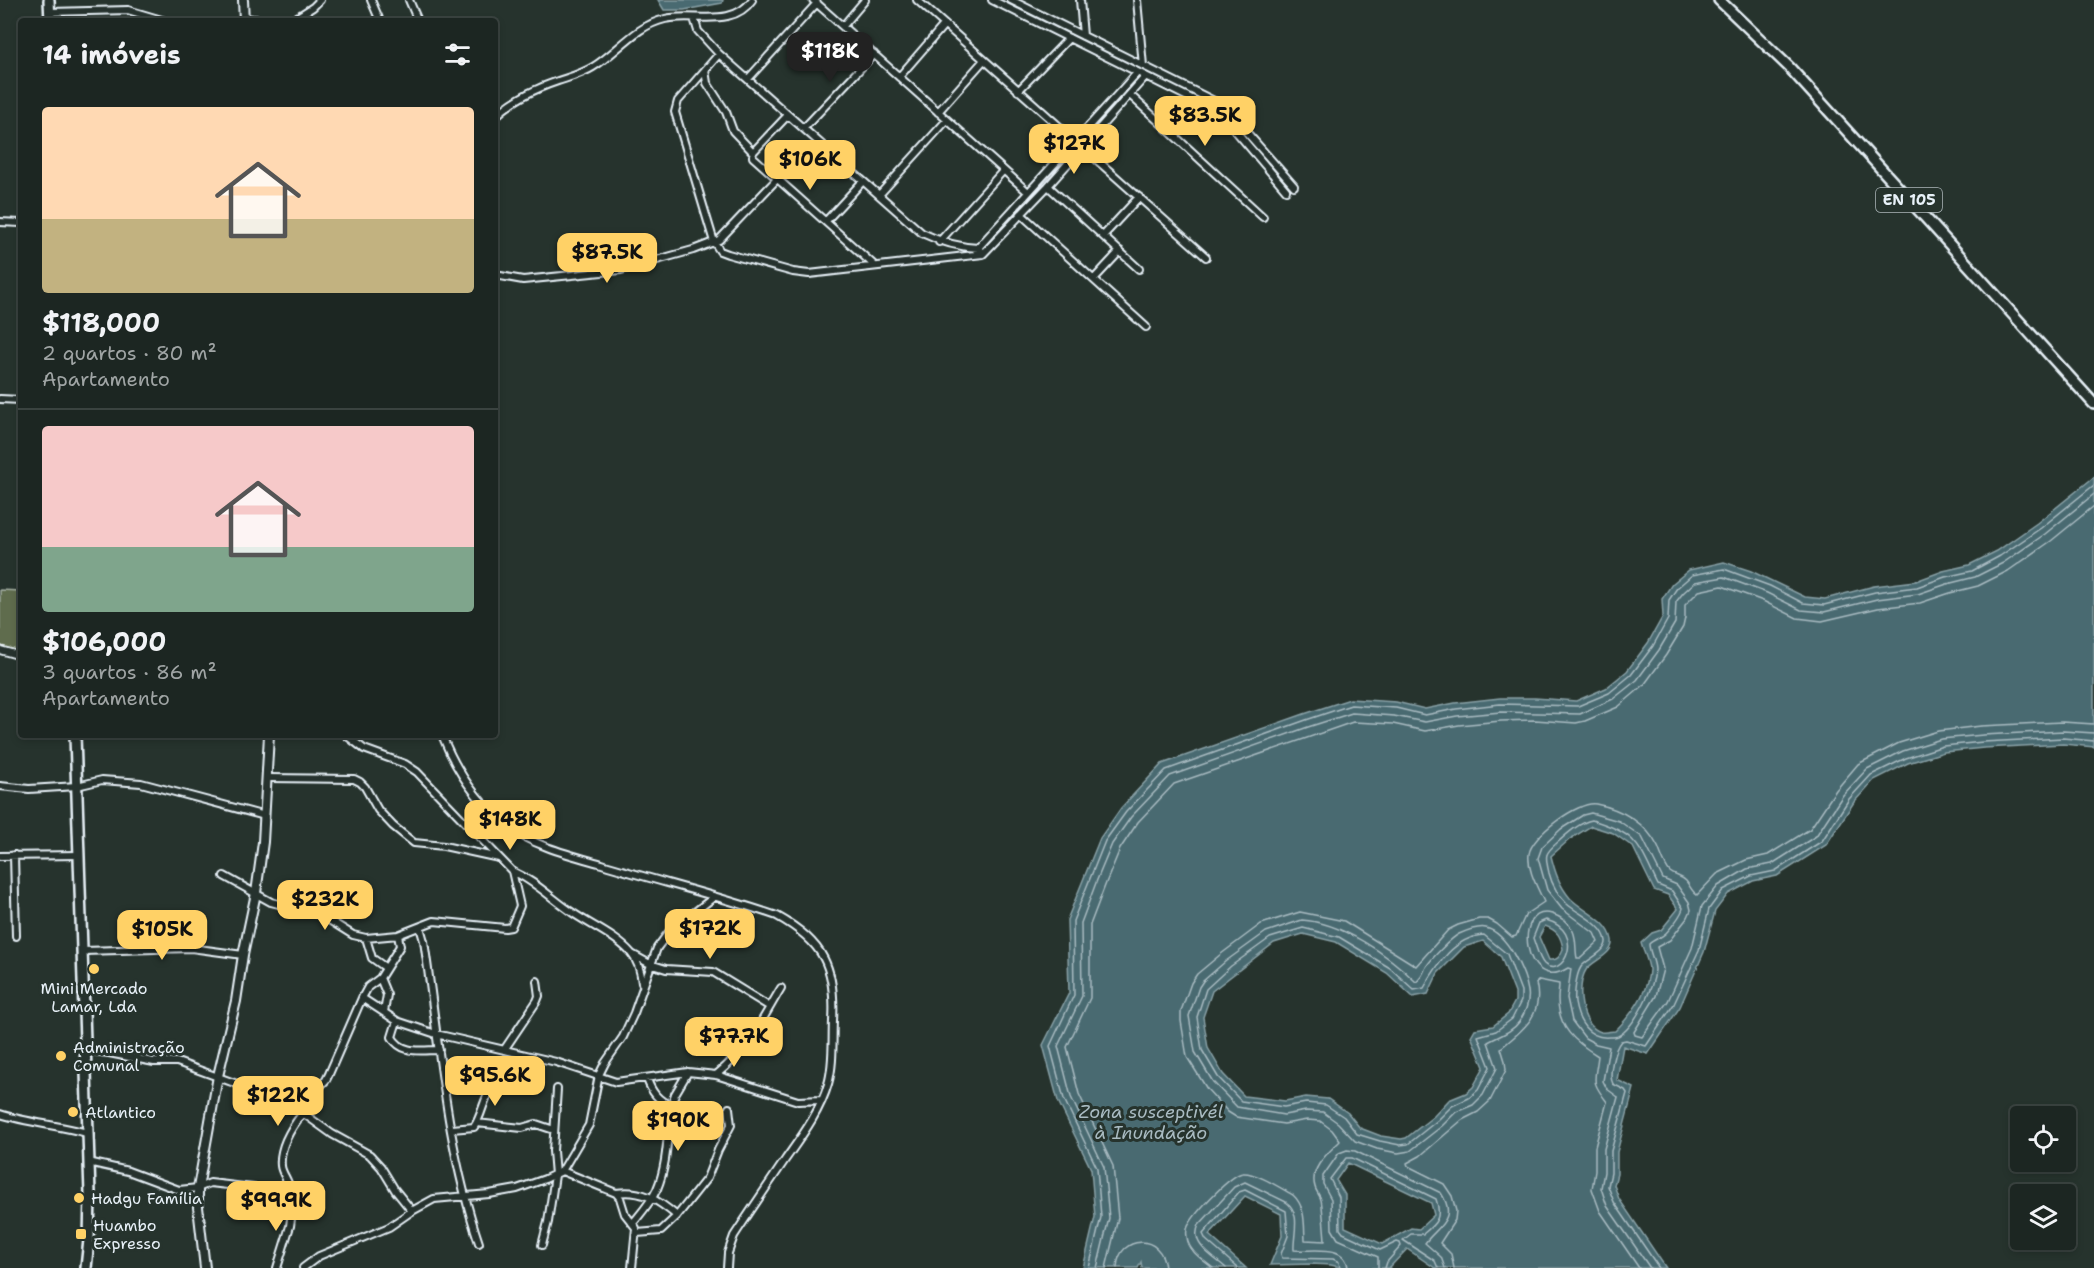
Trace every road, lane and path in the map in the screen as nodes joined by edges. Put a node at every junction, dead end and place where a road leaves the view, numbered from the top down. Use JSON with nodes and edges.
{"nodes":[{"id":1,"x":49,"y":0,"type":"edge"},
{"id":2,"x":243,"y":0,"type":"edge"},
{"id":3,"x":320,"y":0,"type":"edge"},
{"id":4,"x":370,"y":0,"type":"edge"},
{"id":5,"x":409,"y":0,"type":"edge"},
{"id":6,"x":752,"y":0,"type":"edge"},
{"id":7,"x":865,"y":0,"type":"edge"},
{"id":8,"x":917,"y":0,"type":"edge"},
{"id":9,"x":992,"y":0,"type":"edge"},
{"id":10,"x":1011,"y":0,"type":"edge"},
{"id":11,"x":1026,"y":0,"type":"edge"},
{"id":12,"x":1080,"y":0,"type":"edge"},
{"id":13,"x":1137,"y":0,"type":"edge"},
{"id":14,"x":1719,"y":0,"type":"edge"},
{"id":15,"x":815,"y":2,"type":"edge"},
{"id":16,"x":1026,"y":8,"type":"junction"},
{"id":17,"x":50,"y":17,"type":"edge"},
{"id":18,"x":155,"y":18,"type":"edge"},
{"id":19,"x":244,"y":18,"type":"edge"},
{"id":20,"x":296,"y":18,"type":"edge"},
{"id":21,"x":379,"y":18,"type":"edge"},
{"id":22,"x":417,"y":18,"type":"edge"},
{"id":23,"x":694,"y":18,"type":"junction"},
{"id":24,"x":944,"y":25,"type":"junction"},
{"id":25,"x":843,"y":26,"type":"junction"},
{"id":26,"x":1083,"y":36,"type":"junction"},
{"id":27,"x":1069,"y":38,"type":"junction"},
{"id":28,"x":719,"y":54,"type":"junction"},
{"id":29,"x":874,"y":54,"type":"junction"},
{"id":30,"x":984,"y":60,"type":"junction"},
{"id":31,"x":1143,"y":66,"type":"junction"},
{"id":32,"x":705,"y":70,"type":"junction"},
{"id":33,"x":1137,"y":73,"type":"junction"},
{"id":34,"x":899,"y":77,"type":"junction"},
{"id":35,"x":1145,"y":77,"type":"junction"},
{"id":36,"x":748,"y":79,"type":"junction"},
{"id":37,"x":1018,"y":91,"type":"junction"},
{"id":38,"x":1130,"y":95,"type":"junction"},
{"id":39,"x":938,"y":112,"type":"junction"},
{"id":40,"x":498,"y":115,"type":"edge"},
{"id":41,"x":788,"y":115,"type":"junction"},
{"id":42,"x":947,"y":120,"type":"junction"},
{"id":43,"x":804,"y":128,"type":"junction"},
{"id":44,"x":1075,"y":141,"type":"junction"},
{"id":45,"x":1083,"y":147,"type":"junction"},
{"id":46,"x":753,"y":152,"type":"junction"},
{"id":47,"x":1003,"y":171,"type":"junction"},
{"id":48,"x":778,"y":178,"type":"junction"},
{"id":49,"x":863,"y":181,"type":"junction"},
{"id":50,"x":1048,"y":186,"type":"junction"},
{"id":51,"x":1294,"y":186,"type":"dead end"},
{"id":52,"x":1286,"y":190,"type":"dead end"},
{"id":53,"x":1028,"y":192,"type":"junction"},
{"id":54,"x":879,"y":195,"type":"junction"},
{"id":55,"x":1139,"y":197,"type":"junction"},
{"id":56,"x":1021,"y":214,"type":"junction"},
{"id":57,"x":1263,"y":218,"type":"dead end"},
{"id":58,"x":826,"y":221,"type":"junction"},
{"id":59,"x":0,"y":222,"type":"edge"},
{"id":60,"x":18,"y":223,"type":"edge"},
{"id":61,"x":1103,"y":236,"type":"junction"},
{"id":62,"x":714,"y":242,"type":"junction"},
{"id":63,"x":939,"y":242,"type":"junction"},
{"id":64,"x":975,"y":251,"type":"junction"},
{"id":65,"x":1120,"y":251,"type":"junction"},
{"id":66,"x":1206,"y":257,"type":"dead end"},
{"id":67,"x":875,"y":266,"type":"junction"},
{"id":68,"x":1139,"y":269,"type":"dead end"},
{"id":69,"x":498,"y":276,"type":"edge"},
{"id":70,"x":1094,"y":279,"type":"junction"},
{"id":71,"x":1146,"y":327,"type":"dead end"},
{"id":72,"x":0,"y":399,"type":"edge"},
{"id":73,"x":18,"y":400,"type":"edge"},
{"id":74,"x":2094,"y":404,"type":"edge"},
{"id":75,"x":0,"y":650,"type":"edge"},
{"id":76,"x":18,"y":655,"type":"edge"},
{"id":77,"x":75,"y":738,"type":"edge"},
{"id":78,"x":269,"y":738,"type":"edge"},
{"id":79,"x":350,"y":738,"type":"edge"},
{"id":80,"x":443,"y":738,"type":"edge"},
{"id":81,"x":268,"y":778,"type":"junction"},
{"id":82,"x":0,"y":786,"type":"edge"},
{"id":83,"x":77,"y":786,"type":"junction"},
{"id":84,"x":265,"y":816,"type":"junction"},
{"id":85,"x":0,"y":855,"type":"edge"},
{"id":86,"x":14,"y":855,"type":"junction"},
{"id":87,"x":80,"y":855,"type":"junction"},
{"id":88,"x":499,"y":858,"type":"junction"},
{"id":89,"x":512,"y":871,"type":"junction"},
{"id":90,"x":224,"y":876,"type":"dead end"},
{"id":91,"x":256,"y":893,"type":"junction"},
{"id":92,"x":714,"y":897,"type":"junction"},
{"id":93,"x":420,"y":927,"type":"junction"},
{"id":94,"x":398,"y":935,"type":"junction"},
{"id":95,"x":16,"y":936,"type":"dead end"},
{"id":96,"x":366,"y":938,"type":"junction"},
{"id":97,"x":82,"y":951,"type":"junction"},
{"id":98,"x":632,"y":954,"type":"junction"},
{"id":99,"x":243,"y":956,"type":"junction"},
{"id":100,"x":650,"y":964,"type":"junction"},
{"id":101,"x":386,"y":968,"type":"junction"},
{"id":102,"x":380,"y":978,"type":"junction"},
{"id":103,"x":537,"y":981,"type":"dead end"},
{"id":104,"x":642,"y":987,"type":"junction"},
{"id":105,"x":781,"y":988,"type":"dead end"},
{"id":106,"x":362,"y":998,"type":"junction"},
{"id":107,"x":770,"y":1007,"type":"junction"},
{"id":108,"x":384,"y":1012,"type":"junction"},
{"id":109,"x":397,"y":1021,"type":"junction"},
{"id":110,"x":436,"y":1034,"type":"junction"},
{"id":111,"x":85,"y":1050,"type":"junction"},
{"id":112,"x":439,"y":1050,"type":"junction"},
{"id":113,"x":504,"y":1050,"type":"junction"},
{"id":114,"x":524,"y":1055,"type":"junction"},
{"id":115,"x":688,"y":1072,"type":"junction"},
{"id":116,"x":599,"y":1075,"type":"junction"},
{"id":117,"x":716,"y":1075,"type":"junction"},
{"id":118,"x":219,"y":1076,"type":"junction"},
{"id":119,"x":647,"y":1079,"type":"junction"},
{"id":120,"x":557,"y":1089,"type":"dead end"},
{"id":121,"x":821,"y":1100,"type":"junction"},
{"id":122,"x":671,"y":1106,"type":"junction"},
{"id":123,"x":729,"y":1108,"type":"dead end"},
{"id":124,"x":300,"y":1111,"type":"junction"},
{"id":125,"x":0,"y":1114,"type":"edge"},
{"id":126,"x":477,"y":1123,"type":"junction"},
{"id":127,"x":452,"y":1129,"type":"junction"},
{"id":128,"x":554,"y":1130,"type":"junction"},
{"id":129,"x":87,"y":1133,"type":"junction"},
{"id":130,"x":88,"y":1162,"type":"junction"},
{"id":131,"x":562,"y":1171,"type":"junction"},
{"id":132,"x":555,"y":1176,"type":"junction"},
{"id":133,"x":198,"y":1188,"type":"junction"},
{"id":134,"x":290,"y":1192,"type":"junction"},
{"id":135,"x":616,"y":1193,"type":"junction"},
{"id":136,"x":466,"y":1195,"type":"junction"},
{"id":137,"x":653,"y":1197,"type":"junction"},
{"id":138,"x":412,"y":1211,"type":"junction"},
{"id":139,"x":677,"y":1216,"type":"junction"},
{"id":140,"x":633,"y":1223,"type":"junction"},
{"id":141,"x":637,"y":1233,"type":"junction"},
{"id":142,"x":479,"y":1243,"type":"dead end"},
{"id":143,"x":542,"y":1245,"type":"dead end"},
{"id":144,"x":86,"y":1268,"type":"edge"},
{"id":145,"x":204,"y":1268,"type":"edge"},
{"id":146,"x":277,"y":1268,"type":"edge"},
{"id":147,"x":303,"y":1268,"type":"edge"},
{"id":148,"x":632,"y":1268,"type":"edge"},
{"id":149,"x":728,"y":1268,"type":"edge"}],
"edges":[{"from":1,"to":17,"type":"main road"},
{"from":2,"to":19,"type":"street"},
{"from":3,"to":20,"type":"street"},
{"from":4,"to":21,"type":"street"},
{"from":5,"to":22,"type":"street"},
{"from":6,"to":23,"type":"street"},
{"from":7,"to":25,"type":"street"},
{"from":8,"to":24,"type":"street"},
{"from":9,"to":27,"type":"street"},
{"from":10,"to":16,"type":"street"},
{"from":11,"to":16,"type":"street"},
{"from":12,"to":26,"type":"street"},
{"from":13,"to":31,"type":"street"},
{"from":14,"to":74,"type":"main road","number":"EN 105"},
{"from":15,"to":25,"type":"street"},
{"from":15,"to":36,"type":"street"},
{"from":16,"to":26,"type":"street"},
{"from":17,"to":18,"type":"street"},
{"from":23,"to":28,"type":"street"},
{"from":23,"to":40,"type":"street"},
{"from":24,"to":30,"type":"street"},
{"from":24,"to":34,"type":"street"},
{"from":25,"to":29,"type":"street"},
{"from":26,"to":31,"type":"street"},
{"from":27,"to":33,"type":"street"},
{"from":27,"to":37,"type":"street"},
{"from":28,"to":32,"type":"street"},
{"from":28,"to":36,"type":"street"},
{"from":29,"to":34,"type":"street"},
{"from":29,"to":43,"type":"street"},
{"from":30,"to":37,"type":"street"},
{"from":30,"to":39,"type":"street"},
{"from":31,"to":51,"type":"street"},
{"from":32,"to":46,"type":"street"},
{"from":32,"to":62,"type":"street"},
{"from":33,"to":35,"type":"street"},
{"from":33,"to":44,"type":"street"},
{"from":34,"to":39,"type":"street"},
{"from":35,"to":38,"type":"street"},
{"from":35,"to":52,"type":"street"},
{"from":36,"to":41,"type":"street"},
{"from":37,"to":44,"type":"street"},
{"from":38,"to":45,"type":"street"},
{"from":38,"to":57,"type":"street"},
{"from":39,"to":42,"type":"street"},
{"from":41,"to":43,"type":"street"},
{"from":41,"to":46,"type":"street"},
{"from":42,"to":47,"type":"street"},
{"from":42,"to":54,"type":"street"},
{"from":43,"to":49,"type":"street"},
{"from":44,"to":45,"type":"street"},
{"from":44,"to":53,"type":"street"},
{"from":45,"to":50,"type":"street"},
{"from":45,"to":55,"type":"street"},
{"from":46,"to":48,"type":"street"},
{"from":47,"to":53,"type":"street"},
{"from":47,"to":63,"type":"street"},
{"from":48,"to":58,"type":"street"},
{"from":48,"to":62,"type":"street"},
{"from":49,"to":54,"type":"street"},
{"from":49,"to":58,"type":"street"},
{"from":50,"to":56,"type":"street"},
{"from":50,"to":61,"type":"street"},
{"from":53,"to":64,"type":"street"},
{"from":54,"to":63,"type":"street"},
{"from":55,"to":61,"type":"street"},
{"from":55,"to":66,"type":"street"},
{"from":56,"to":64,"type":"street"},
{"from":56,"to":70,"type":"street"},
{"from":58,"to":67,"type":"street"},
{"from":59,"to":60,"type":"street"},
{"from":61,"to":65,"type":"street"},
{"from":62,"to":67,"type":"street"},
{"from":62,"to":69,"type":"street"},
{"from":63,"to":64,"type":"street"},
{"from":64,"to":67,"type":"street"},
{"from":65,"to":68,"type":"street"},
{"from":65,"to":70,"type":"street"},
{"from":70,"to":71,"type":"street"},
{"from":72,"to":73,"type":"street"},
{"from":75,"to":76,"type":"street"},
{"from":77,"to":83,"type":"main road"},
{"from":78,"to":81,"type":"street"},
{"from":79,"to":88,"type":"street"},
{"from":80,"to":92,"type":"street"},
{"from":81,"to":84,"type":"street"},
{"from":81,"to":88,"type":"street"},
{"from":82,"to":83,"type":"street"},
{"from":83,"to":84,"type":"street"},
{"from":83,"to":87,"type":"main road"},
{"from":84,"to":91,"type":"street"},
{"from":85,"to":86,"type":"street"},
{"from":86,"to":87,"type":"street"},
{"from":86,"to":95,"type":"street"},
{"from":87,"to":97,"type":"main road"},
{"from":88,"to":89,"type":"street"},
{"from":89,"to":93,"type":"street"},
{"from":89,"to":98,"type":"street"},
{"from":90,"to":91,"type":"street"},
{"from":91,"to":96,"type":"street"},
{"from":91,"to":99,"type":"street"},
{"from":92,"to":100,"type":"street"},
{"from":92,"to":121,"type":"street"},
{"from":93,"to":94,"type":"street"},
{"from":93,"to":110,"type":"street"},
{"from":94,"to":96,"type":"street"},
{"from":94,"to":101,"type":"street"},
{"from":96,"to":101,"type":"street"},
{"from":97,"to":99,"type":"street"},
{"from":97,"to":111,"type":"main road"},
{"from":98,"to":100,"type":"street"},
{"from":98,"to":104,"type":"street"},
{"from":99,"to":118,"type":"street"},
{"from":100,"to":104,"type":"street"},
{"from":100,"to":107,"type":"street"},
{"from":101,"to":102,"type":"street"},
{"from":102,"to":106,"type":"street"},
{"from":102,"to":108,"type":"street"},
{"from":103,"to":113,"type":"street"},
{"from":104,"to":116,"type":"street"},
{"from":105,"to":107,"type":"street"},
{"from":106,"to":108,"type":"street"},
{"from":106,"to":124,"type":"street"},
{"from":107,"to":117,"type":"street"},
{"from":108,"to":109,"type":"street"},
{"from":109,"to":110,"type":"street"},
{"from":109,"to":112,"type":"street"},
{"from":110,"to":112,"type":"street"},
{"from":110,"to":113,"type":"street"},
{"from":111,"to":118,"type":"street"},
{"from":111,"to":129,"type":"main road"},
{"from":112,"to":127,"type":"street"},
{"from":113,"to":114,"type":"street"},
{"from":114,"to":116,"type":"street"},
{"from":114,"to":126,"type":"street"},
{"from":115,"to":117,"type":"street"},
{"from":115,"to":119,"type":"street"},
{"from":115,"to":122,"type":"street"},
{"from":116,"to":119,"type":"street"},
{"from":116,"to":131,"type":"street"},
{"from":117,"to":121,"type":"street"},
{"from":118,"to":124,"type":"street"},
{"from":118,"to":133,"type":"street"},
{"from":119,"to":122,"type":"street"},
{"from":120,"to":128,"type":"street"},
{"from":121,"to":149,"type":"street"},
{"from":122,"to":137,"type":"street"},
{"from":123,"to":139,"type":"street"},
{"from":124,"to":134,"type":"street"},
{"from":124,"to":138,"type":"street"},
{"from":125,"to":129,"type":"street"},
{"from":126,"to":127,"type":"street"},
{"from":126,"to":128,"type":"street"},
{"from":127,"to":136,"type":"street"},
{"from":128,"to":132,"type":"street"},
{"from":129,"to":130,"type":"main road"},
{"from":130,"to":133,"type":"street"},
{"from":130,"to":144,"type":"main road"},
{"from":131,"to":132,"type":"street"},
{"from":131,"to":135,"type":"street"},
{"from":132,"to":136,"type":"street"},
{"from":132,"to":143,"type":"street"},
{"from":133,"to":134,"type":"street"},
{"from":133,"to":145,"type":"street"},
{"from":134,"to":146,"type":"street"},
{"from":135,"to":137,"type":"street"},
{"from":135,"to":140,"type":"street"},
{"from":136,"to":138,"type":"street"},
{"from":136,"to":142,"type":"street"},
{"from":137,"to":139,"type":"street"},
{"from":137,"to":140,"type":"street"},
{"from":138,"to":147,"type":"street"},
{"from":139,"to":141,"type":"street"},
{"from":140,"to":141,"type":"street"},
{"from":141,"to":148,"type":"street"}]}
